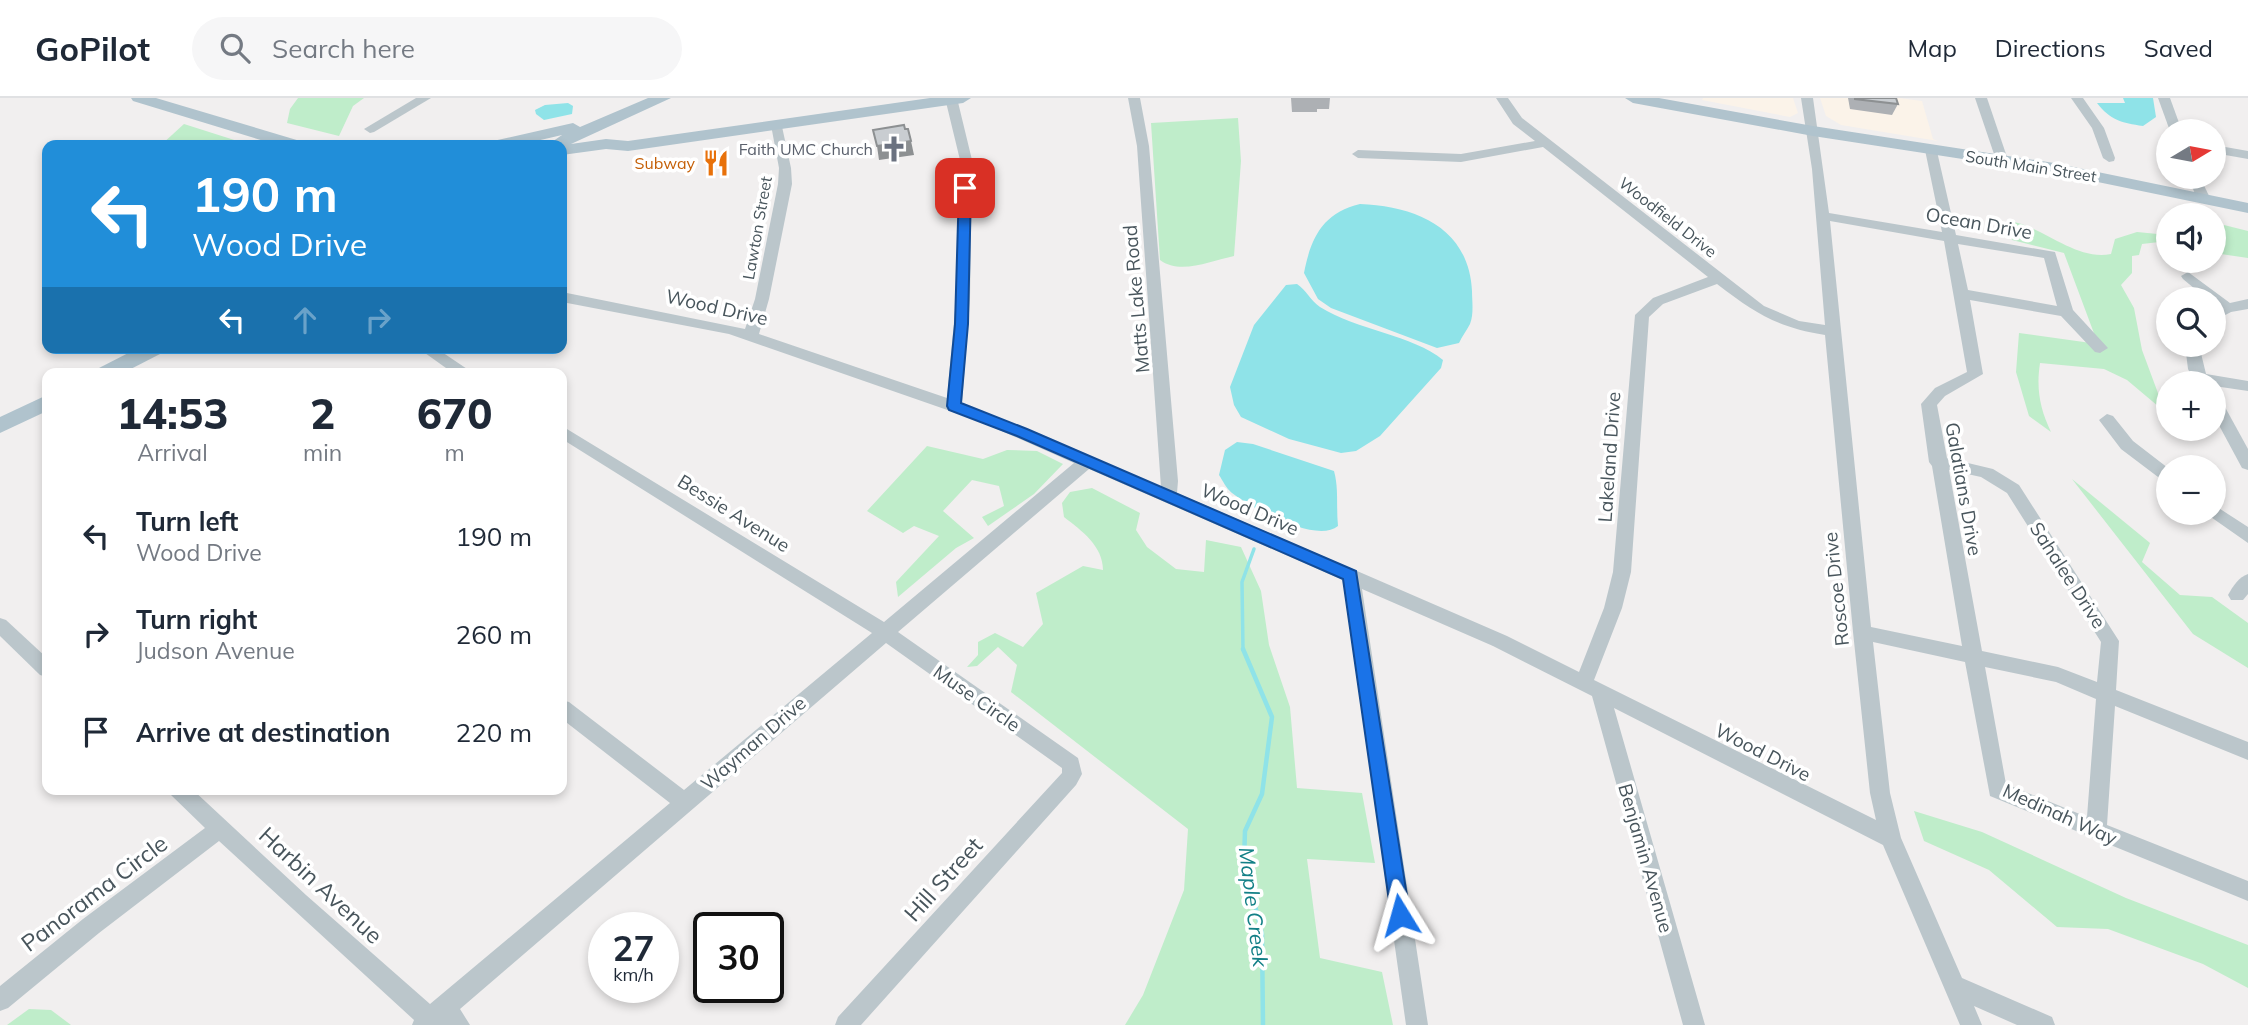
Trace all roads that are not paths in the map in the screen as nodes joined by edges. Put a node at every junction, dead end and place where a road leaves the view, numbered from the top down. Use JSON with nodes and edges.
{"nodes":[{"id":1,"x":139,"y":98,"type":"edge"},
{"id":2,"x":425,"y":98,"type":"edge"},
{"id":3,"x":663,"y":98,"type":"edge"},
{"id":4,"x":956,"y":98,"type":"edge"},
{"id":5,"x":1134,"y":98,"type":"edge"},
{"id":6,"x":1502,"y":98,"type":"edge"},
{"id":7,"x":1633,"y":98,"type":"edge"},
{"id":8,"x":1807,"y":98,"type":"edge"},
{"id":9,"x":1981,"y":98,"type":"edge"},
{"id":10,"x":2077,"y":98,"type":"edge"},
{"id":11,"x":2164,"y":98,"type":"edge"},
{"id":12,"x":610,"y":119,"type":"junction"},
{"id":13,"x":639,"y":119,"type":"junction"},
{"id":14,"x":2172,"y":119,"type":"edge"},
{"id":15,"x":776,"y":125,"type":"junction"},
{"id":16,"x":370,"y":129,"type":"dead end"},
{"id":17,"x":1813,"y":131,"type":"junction"},
{"id":18,"x":680,"y":139,"type":"junction"},
{"id":19,"x":278,"y":140,"type":"edge"},
{"id":20,"x":520,"y":140,"type":"edge"},
{"id":21,"x":565,"y":140,"type":"edge"},
{"id":22,"x":1544,"y":143,"type":"junction"},
{"id":23,"x":628,"y":146,"type":"junction"},
{"id":24,"x":567,"y":147,"type":"edge"},
{"id":25,"x":567,"y":149,"type":"edge"},
{"id":26,"x":1931,"y":150,"type":"junction"},
{"id":27,"x":2226,"y":151,"type":"edge"},
{"id":28,"x":1357,"y":154,"type":"dead end"},
{"id":29,"x":2248,"y":155,"type":"edge"},
{"id":30,"x":567,"y":158,"type":"edge"},
{"id":31,"x":2109,"y":158,"type":"dead end"},
{"id":32,"x":2002,"y":160,"type":"junction"},
{"id":33,"x":2199,"y":189,"type":"edge"},
{"id":34,"x":2203,"y":198,"type":"junction"},
{"id":35,"x":2248,"y":208,"type":"edge"},
{"id":36,"x":1822,"y":216,"type":"junction"},
{"id":37,"x":1948,"y":237,"type":"junction"},
{"id":38,"x":2188,"y":276,"type":"dead end"},
{"id":39,"x":1719,"y":278,"type":"junction"},
{"id":40,"x":2198,"y":287,"type":"edge"},
{"id":41,"x":1962,"y":294,"type":"junction"},
{"id":42,"x":567,"y":298,"type":"edge"},
{"id":43,"x":2248,"y":304,"type":"edge"},
{"id":44,"x":2226,"y":310,"type":"edge"},
{"id":45,"x":2066,"y":312,"type":"junction"},
{"id":46,"x":1833,"y":331,"type":"junction"},
{"id":47,"x":751,"y":335,"type":"junction"},
{"id":48,"x":2100,"y":348,"type":"dead end"},
{"id":49,"x":143,"y":354,"type":"edge"},
{"id":50,"x":435,"y":354,"type":"edge"},
{"id":51,"x":116,"y":368,"type":"edge"},
{"id":52,"x":457,"y":368,"type":"edge"},
{"id":53,"x":2226,"y":383,"type":"edge"},
{"id":54,"x":2248,"y":386,"type":"edge"},
{"id":55,"x":42,"y":405,"type":"edge"},
{"id":56,"x":954,"y":406,"type":"junction"},
{"id":57,"x":2107,"y":420,"type":"dead end"},
{"id":58,"x":2226,"y":424,"type":"edge"},
{"id":59,"x":0,"y":426,"type":"edge"},
{"id":60,"x":567,"y":435,"type":"edge"},
{"id":61,"x":1086,"y":462,"type":"junction"},
{"id":62,"x":1937,"y":462,"type":"junction"},
{"id":63,"x":2248,"y":464,"type":"edge"},
{"id":64,"x":2156,"y":467,"type":"edge"},
{"id":65,"x":1168,"y":497,"type":"junction"},
{"id":66,"x":2226,"y":520,"type":"edge"},
{"id":67,"x":2248,"y":536,"type":"edge"},
{"id":68,"x":1351,"y":576,"type":"junction"},
{"id":69,"x":0,"y":625,"type":"edge"},
{"id":70,"x":883,"y":632,"type":"junction"},
{"id":71,"x":1862,"y":632,"type":"junction"},
{"id":72,"x":1973,"y":655,"type":"junction"},
{"id":73,"x":42,"y":664,"type":"edge"},
{"id":74,"x":1592,"y":687,"type":"junction"},
{"id":75,"x":2107,"y":696,"type":"junction"},
{"id":76,"x":567,"y":712,"type":"edge"},
{"id":77,"x":2248,"y":751,"type":"edge"},
{"id":78,"x":1071,"y":764,"type":"joint"},
{"id":79,"x":184,"y":795,"type":"edge"},
{"id":80,"x":684,"y":802,"type":"junction"},
{"id":81,"x":220,"y":827,"type":"junction"},
{"id":82,"x":2096,"y":830,"type":"junction"},
{"id":83,"x":1891,"y":838,"type":"junction"},
{"id":84,"x":2248,"y":891,"type":"edge"},
{"id":85,"x":1954,"y":985,"type":"junction"},
{"id":86,"x":0,"y":1000,"type":"edge"},
{"id":87,"x":439,"y":1019,"type":"edge"},
{"id":88,"x":846,"y":1025,"type":"edge"},
{"id":89,"x":1417,"y":1025,"type":"edge"},
{"id":90,"x":1693,"y":1025,"type":"edge"},
{"id":91,"x":1971,"y":1025,"type":"edge"},
{"id":92,"x":2044,"y":1025,"type":"edge"}],
"edges":[{"from":1,"to":19,"type":"main road"},
{"from":2,"to":16,"type":"street"},
{"from":3,"to":13,"type":"main road"},
{"from":4,"to":15,"type":"main road"},
{"from":4,"to":56,"type":"street"},
{"from":5,"to":65,"type":"street","name":"Matts Lake Road"},
{"from":6,"to":22,"type":"street","name":"Woodfield Drive"},
{"from":7,"to":17,"type":"main road"},
{"from":8,"to":17,"type":"street","name":"Roscoe Drive"},
{"from":9,"to":32,"type":"street"},
{"from":10,"to":31,"type":"street"},
{"from":11,"to":14,"type":"street"},
{"from":12,"to":13,"type":"main road"},
{"from":12,"to":20,"type":"main road"},
{"from":12,"to":21,"type":"main road"},
{"from":13,"to":18,"type":"main road"},
{"from":13,"to":24,"type":"main road"},
{"from":15,"to":18,"type":"main road"},
{"from":15,"to":47,"type":"street","name":"Lawton Street"},
{"from":17,"to":26,"type":"main road","name":"South Main Street"},
{"from":17,"to":36,"type":"street","name":"Roscoe Drive"},
{"from":18,"to":23,"type":"main road"},
{"from":22,"to":28,"type":"street"},
{"from":22,"to":39,"type":"street","name":"Woodfield Drive"},
{"from":23,"to":25,"type":"main road"},
{"from":23,"to":30,"type":"main road"},
{"from":26,"to":32,"type":"main road","name":"South Main Street"},
{"from":26,"to":37,"type":"street","name":"Galatians Drive"},
{"from":27,"to":29,"type":"street"},
{"from":32,"to":34,"type":"main road","name":"South Main Street"},
{"from":33,"to":34,"type":"street"},
{"from":34,"to":35,"type":"main road","name":"South Main Street"},
{"from":36,"to":37,"type":"street","name":"Ocean Drive"},
{"from":36,"to":46,"type":"street","name":"Roscoe Drive"},
{"from":37,"to":41,"type":"street","name":"Galatians Drive"},
{"from":37,"to":45,"type":"street","name":"Ocean Drive"},
{"from":38,"to":40,"type":"street"},
{"from":39,"to":46,"type":"street","name":"Woodfield Drive"},
{"from":39,"to":74,"type":"street","name":"Lakeland Drive"},
{"from":41,"to":45,"type":"street"},
{"from":41,"to":62,"type":"street","name":"Galatians Drive"},
{"from":42,"to":47,"type":"street","name":"Wood Drive"},
{"from":43,"to":44,"type":"street"},
{"from":45,"to":48,"type":"street"},
{"from":46,"to":71,"type":"street","name":"Roscoe Drive"},
{"from":47,"to":56,"type":"street","name":"Wood Drive"},
{"from":49,"to":51,"type":"main road"},
{"from":50,"to":52,"type":"street"},
{"from":53,"to":54,"type":"street"},
{"from":55,"to":59,"type":"main road"},
{"from":56,"to":61,"type":"street","name":"Wood Drive"},
{"from":57,"to":64,"type":"street"},
{"from":58,"to":63,"type":"street"},
{"from":60,"to":70,"type":"street","name":"Bessie Avenue"},
{"from":61,"to":65,"type":"street","name":"Wood Drive"},
{"from":61,"to":70,"type":"street","name":"Wayman Drive"},
{"from":62,"to":72,"type":"street","name":"Galatians Drive"},
{"from":62,"to":75,"type":"street","name":"Sahalee Drive"},
{"from":65,"to":68,"type":"street","name":"Wood Drive"},
{"from":66,"to":67,"type":"street"},
{"from":68,"to":74,"type":"street","name":"Wood Drive"},
{"from":68,"to":89,"type":"street"},
{"from":69,"to":73,"type":"street"},
{"from":70,"to":78,"type":"street","name":"Muse Circle"},
{"from":70,"to":80,"type":"street","name":"Wayman Drive"},
{"from":71,"to":72,"type":"street"},
{"from":71,"to":83,"type":"street","name":"Roscoe Drive"},
{"from":72,"to":75,"type":"street"},
{"from":72,"to":82,"type":"street","name":"Medinah Way"},
{"from":74,"to":83,"type":"street","name":"Wood Drive"},
{"from":74,"to":90,"type":"street","name":"Benjamin Avenue"},
{"from":75,"to":77,"type":"street"},
{"from":75,"to":82,"type":"street","name":"Sahalee Drive"},
{"from":76,"to":80,"type":"street"},
{"from":78,"to":88,"type":"street","name":"Hill Street"},
{"from":79,"to":81,"type":"street","name":"Harbin Avenue"},
{"from":80,"to":87,"type":"street","name":"Wayman Drive"},
{"from":81,"to":86,"type":"street","name":"Panorama Circle"},
{"from":81,"to":87,"type":"street","name":"Harbin Avenue"},
{"from":82,"to":84,"type":"street","name":"Medinah Way"},
{"from":83,"to":85,"type":"street","name":"Roscoe Drive"},
{"from":85,"to":91,"type":"street","name":"Roscoe Drive"},
{"from":85,"to":92,"type":"street"}]}
